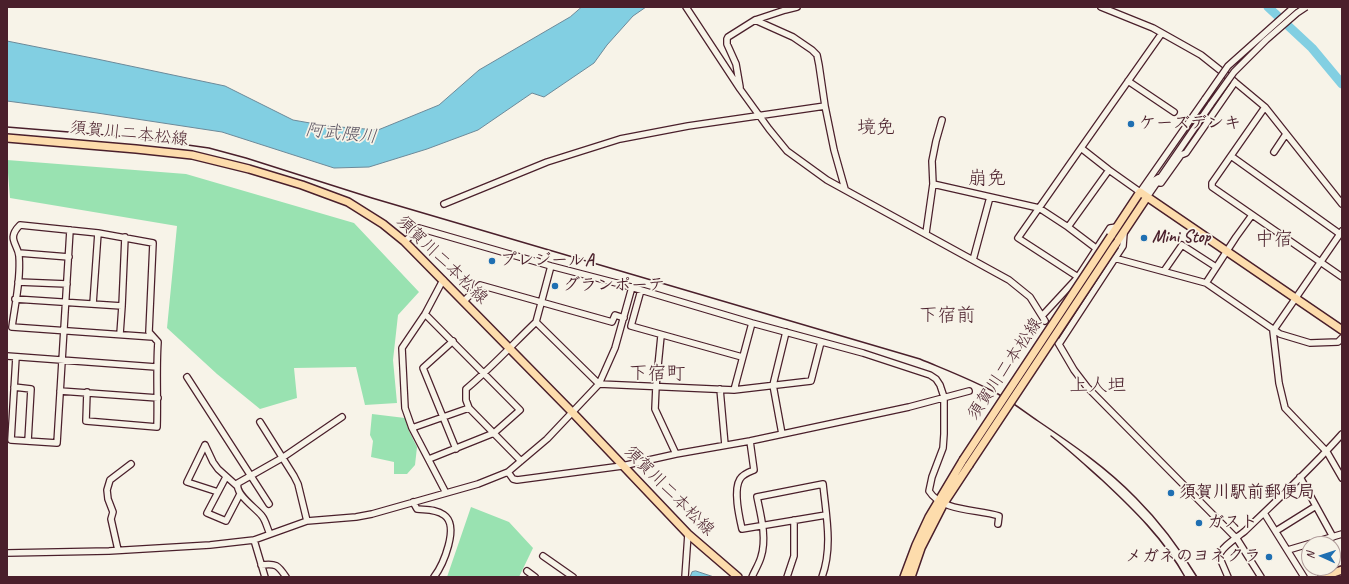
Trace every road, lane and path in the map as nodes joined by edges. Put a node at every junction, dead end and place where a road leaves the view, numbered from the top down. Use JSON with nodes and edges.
{"nodes":[{"id":1,"x":686,"y":7,"type":"edge"},
{"id":2,"x":797,"y":7,"type":"edge"},
{"id":3,"x":1101,"y":7,"type":"edge"},
{"id":4,"x":1294,"y":7,"type":"edge"},
{"id":5,"x":1306,"y":7,"type":"edge"},
{"id":6,"x":755,"y":20,"type":"junction"},
{"id":7,"x":1162,"y":33,"type":"junction"},
{"id":8,"x":1128,"y":81,"type":"junction"},
{"id":9,"x":1234,"y":82,"type":"junction"},
{"id":10,"x":740,"y":89,"type":"junction"},
{"id":11,"x":825,"y":106,"type":"junction"},
{"id":12,"x":1265,"y":107,"type":"junction"},
{"id":13,"x":1174,"y":112,"type":"dead end"},
{"id":14,"x":759,"y":115,"type":"junction"},
{"id":15,"x":942,"y":120,"type":"dead end"},
{"id":16,"x":1286,"y":134,"type":"junction"},
{"id":17,"x":7,"y":138,"type":"edge"},
{"id":18,"x":1081,"y":148,"type":"junction"},
{"id":19,"x":1274,"y":152,"type":"dead end"},
{"id":20,"x":1231,"y":156,"type":"junction"},
{"id":21,"x":1109,"y":170,"type":"junction"},
{"id":22,"x":1161,"y":176,"type":"junction"},
{"id":23,"x":1157,"y":182,"type":"junction"},
{"id":24,"x":933,"y":184,"type":"junction"},
{"id":25,"x":845,"y":189,"type":"junction"},
{"id":26,"x":1144,"y":194,"type":"junction"},
{"id":27,"x":990,"y":197,"type":"junction"},
{"id":28,"x":444,"y":204,"type":"dead end"},
{"id":29,"x":1342,"y":204,"type":"edge"},
{"id":30,"x":1039,"y":208,"type":"junction"},
{"id":31,"x":1252,"y":215,"type":"junction"},
{"id":32,"x":1068,"y":227,"type":"junction"},
{"id":33,"x":1117,"y":227,"type":"junction"},
{"id":34,"x":1125,"y":229,"type":"junction"},
{"id":35,"x":70,"y":230,"type":"junction"},
{"id":36,"x":98,"y":233,"type":"junction"},
{"id":37,"x":926,"y":233,"type":"junction"},
{"id":38,"x":1341,"y":233,"type":"edge"},
{"id":39,"x":125,"y":237,"type":"junction"},
{"id":40,"x":404,"y":241,"type":"junction"},
{"id":41,"x":1097,"y":249,"type":"junction"},
{"id":42,"x":1227,"y":250,"type":"junction"},
{"id":43,"x":19,"y":254,"type":"junction"},
{"id":44,"x":69,"y":257,"type":"junction"},
{"id":45,"x":1114,"y":258,"type":"junction"},
{"id":46,"x":973,"y":260,"type":"junction"},
{"id":47,"x":1320,"y":262,"type":"junction"},
{"id":48,"x":551,"y":266,"type":"junction"},
{"id":49,"x":1216,"y":267,"type":"junction"},
{"id":50,"x":1164,"y":271,"type":"junction"},
{"id":51,"x":1078,"y":277,"type":"junction"},
{"id":52,"x":1342,"y":277,"type":"edge"},
{"id":53,"x":443,"y":280,"type":"junction"},
{"id":54,"x":18,"y":282,"type":"junction"},
{"id":55,"x":1206,"y":283,"type":"junction"},
{"id":56,"x":67,"y":284,"type":"junction"},
{"id":57,"x":632,"y":287,"type":"junction"},
{"id":58,"x":641,"y":290,"type":"junction"},
{"id":59,"x":1296,"y":298,"type":"junction"},
{"id":60,"x":15,"y":300,"type":"junction"},
{"id":61,"x":464,"y":300,"type":"junction"},
{"id":62,"x":542,"y":301,"type":"junction"},
{"id":63,"x":66,"y":302,"type":"junction"},
{"id":64,"x":93,"y":304,"type":"junction"},
{"id":65,"x":122,"y":306,"type":"junction"},
{"id":66,"x":425,"y":314,"type":"junction"},
{"id":67,"x":624,"y":318,"type":"junction"},
{"id":68,"x":536,"y":322,"type":"junction"},
{"id":69,"x":752,"y":323,"type":"junction"},
{"id":70,"x":1342,"y":330,"type":"edge"},
{"id":71,"x":65,"y":331,"type":"junction"},
{"id":72,"x":1273,"y":331,"type":"junction"},
{"id":73,"x":786,"y":332,"type":"junction"},
{"id":74,"x":120,"y":334,"type":"junction"},
{"id":75,"x":661,"y":336,"type":"junction"},
{"id":76,"x":153,"y":337,"type":"junction"},
{"id":77,"x":1342,"y":338,"type":"edge"},
{"id":78,"x":453,"y":342,"type":"junction"},
{"id":79,"x":821,"y":342,"type":"junction"},
{"id":80,"x":509,"y":347,"type":"junction"},
{"id":81,"x":7,"y":356,"type":"edge"},
{"id":82,"x":16,"y":357,"type":"junction"},
{"id":83,"x":742,"y":357,"type":"junction"},
{"id":84,"x":62,"y":361,"type":"junction"},
{"id":85,"x":156,"y":367,"type":"junction"},
{"id":86,"x":484,"y":374,"type":"junction"},
{"id":87,"x":187,"y":377,"type":"dead end"},
{"id":88,"x":599,"y":384,"type":"junction"},
{"id":89,"x":773,"y":385,"type":"junction"},
{"id":90,"x":656,"y":386,"type":"junction"},
{"id":91,"x":14,"y":387,"type":"junction"},
{"id":92,"x":720,"y":389,"type":"junction"},
{"id":93,"x":734,"y":390,"type":"junction"},
{"id":94,"x":60,"y":391,"type":"junction"},
{"id":95,"x":969,"y":391,"type":"dead end"},
{"id":96,"x":87,"y":392,"type":"junction"},
{"id":97,"x":944,"y":397,"type":"junction"},
{"id":98,"x":158,"y":398,"type":"junction"},
{"id":99,"x":470,"y":408,"type":"junction"},
{"id":100,"x":573,"y":413,"type":"junction"},
{"id":101,"x":342,"y":417,"type":"dead end"},
{"id":102,"x":443,"y":417,"type":"junction"},
{"id":103,"x":260,"y":422,"type":"dead end"},
{"id":104,"x":412,"y":428,"type":"junction"},
{"id":105,"x":494,"y":433,"type":"junction"},
{"id":106,"x":782,"y":434,"type":"junction"},
{"id":107,"x":1342,"y":434,"type":"edge"},
{"id":108,"x":28,"y":441,"type":"junction"},
{"id":109,"x":750,"y":441,"type":"junction"},
{"id":110,"x":725,"y":445,"type":"junction"},
{"id":111,"x":456,"y":449,"type":"junction"},
{"id":112,"x":1327,"y":452,"type":"junction"},
{"id":113,"x":676,"y":454,"type":"junction"},
{"id":114,"x":282,"y":458,"type":"junction"},
{"id":115,"x":429,"y":459,"type":"junction"},
{"id":116,"x":521,"y":461,"type":"junction"},
{"id":117,"x":966,"y":463,"type":"junction"},
{"id":118,"x":131,"y":464,"type":"dead end"},
{"id":119,"x":622,"y":466,"type":"junction"},
{"id":120,"x":508,"y":472,"type":"junction"},
{"id":121,"x":251,"y":475,"type":"junction"},
{"id":122,"x":226,"y":477,"type":"junction"},
{"id":123,"x":1300,"y":477,"type":"junction"},
{"id":124,"x":1342,"y":478,"type":"edge"},
{"id":125,"x":237,"y":486,"type":"junction"},
{"id":126,"x":218,"y":492,"type":"junction"},
{"id":127,"x":446,"y":493,"type":"junction"},
{"id":128,"x":240,"y":494,"type":"junction"},
{"id":129,"x":413,"y":502,"type":"junction"},
{"id":130,"x":941,"y":502,"type":"junction"},
{"id":131,"x":269,"y":504,"type":"dead end"},
{"id":132,"x":1316,"y":506,"type":"junction"},
{"id":133,"x":1264,"y":513,"type":"junction"},
{"id":134,"x":826,"y":515,"type":"junction"},
{"id":135,"x":794,"y":520,"type":"junction"},
{"id":136,"x":307,"y":521,"type":"junction"},
{"id":137,"x":998,"y":524,"type":"dead end"},
{"id":138,"x":763,"y":526,"type":"junction"},
{"id":139,"x":1276,"y":532,"type":"junction"},
{"id":140,"x":270,"y":534,"type":"junction"},
{"id":141,"x":688,"y":534,"type":"junction"},
{"id":142,"x":1342,"y":534,"type":"edge"},
{"id":143,"x":1332,"y":536,"type":"joint"},
{"id":144,"x":1237,"y":539,"type":"junction"},
{"id":145,"x":254,"y":540,"type":"junction"},
{"id":146,"x":1301,"y":546,"type":"edge"},
{"id":147,"x":118,"y":550,"type":"junction"},
{"id":148,"x":1288,"y":550,"type":"junction"},
{"id":149,"x":7,"y":553,"type":"edge"},
{"id":150,"x":543,"y":556,"type":"dead end"},
{"id":151,"x":261,"y":564,"type":"junction"},
{"id":152,"x":1342,"y":570,"type":"edge"},
{"id":153,"x":527,"y":571,"type":"dead end"},
{"id":154,"x":265,"y":577,"type":"edge"},
{"id":155,"x":286,"y":577,"type":"edge"},
{"id":156,"x":434,"y":577,"type":"edge"},
{"id":157,"x":536,"y":577,"type":"edge"},
{"id":158,"x":573,"y":577,"type":"edge"},
{"id":159,"x":685,"y":577,"type":"edge"},
{"id":160,"x":738,"y":577,"type":"edge"},
{"id":161,"x":752,"y":577,"type":"edge"},
{"id":162,"x":787,"y":577,"type":"edge"},
{"id":163,"x":822,"y":577,"type":"edge"},
{"id":164,"x":904,"y":577,"type":"edge"},
{"id":165,"x":911,"y":577,"type":"edge"},
{"id":166,"x":1228,"y":577,"type":"edge"},
{"id":167,"x":1261,"y":577,"type":"edge"},
{"id":168,"x":1304,"y":577,"type":"edge"},
{"id":169,"x":1322,"y":577,"type":"edge"}],
"edges":[{"from":1,"to":10,"type":"street"},
{"from":2,"to":6,"type":"street"},
{"from":3,"to":7,"type":"street"},
{"from":4,"to":26,"type":"street","bridge":true},
{"from":5,"to":22,"type":"street","bridge":true},
{"from":6,"to":10,"type":"street"},
{"from":6,"to":11,"type":"street"},
{"from":7,"to":8,"type":"street"},
{"from":7,"to":9,"type":"street"},
{"from":8,"to":13,"type":"street"},
{"from":8,"to":18,"type":"street"},
{"from":9,"to":12,"type":"street"},
{"from":9,"to":23,"type":"street"},
{"from":10,"to":14,"type":"street"},
{"from":11,"to":14,"type":"street"},
{"from":11,"to":25,"type":"street"},
{"from":12,"to":16,"type":"street"},
{"from":12,"to":20,"type":"street"},
{"from":14,"to":25,"type":"street"},
{"from":14,"to":28,"type":"street"},
{"from":15,"to":24,"type":"street"},
{"from":16,"to":19,"type":"street"},
{"from":16,"to":29,"type":"street"},
{"from":17,"to":40,"type":"main road","name":"須賀川二本松線"},
{"from":18,"to":21,"type":"street"},
{"from":18,"to":30,"type":"street"},
{"from":20,"to":31,"type":"street"},
{"from":20,"to":38,"type":"street"},
{"from":21,"to":26,"type":"street"},
{"from":21,"to":32,"type":"street"},
{"from":22,"to":23,"type":"street"},
{"from":22,"to":26,"type":"street"},
{"from":23,"to":26,"type":"street"},
{"from":24,"to":27,"type":"street"},
{"from":24,"to":37,"type":"street"},
{"from":25,"to":37,"type":"street"},
{"from":26,"to":33,"type":"main road","name":"須賀川二本松線"},
{"from":26,"to":34,"type":"main road","name":"須賀川二本松線"},
{"from":26,"to":42,"type":"main road"},
{"from":27,"to":30,"type":"street"},
{"from":27,"to":46,"type":"street"},
{"from":30,"to":32,"type":"street"},
{"from":30,"to":51,"type":"street"},
{"from":31,"to":42,"type":"street"},
{"from":31,"to":47,"type":"street"},
{"from":32,"to":41,"type":"street"},
{"from":33,"to":41,"type":"street"},
{"from":33,"to":117,"type":"main road","name":"須賀川二本松線","bridge":true},
{"from":34,"to":45,"type":"street"},
{"from":34,"to":117,"type":"main road","name":"須賀川二本松線","bridge":true},
{"from":35,"to":36,"type":"street"},
{"from":35,"to":43,"type":"street"},
{"from":35,"to":44,"type":"street"},
{"from":36,"to":39,"type":"street"},
{"from":36,"to":64,"type":"street"},
{"from":37,"to":46,"type":"street"},
{"from":38,"to":47,"type":"street"},
{"from":39,"to":65,"type":"street"},
{"from":39,"to":76,"type":"street"},
{"from":40,"to":48,"type":"street"},
{"from":40,"to":53,"type":"main road","name":"須賀川二本松線"},
{"from":41,"to":51,"type":"street"},
{"from":42,"to":49,"type":"street"},
{"from":42,"to":59,"type":"main road"},
{"from":43,"to":44,"type":"street"},
{"from":43,"to":54,"type":"street"},
{"from":44,"to":56,"type":"street"},
{"from":45,"to":50,"type":"street"},
{"from":45,"to":144,"type":"street"},
{"from":46,"to":51,"type":"street"},
{"from":47,"to":52,"type":"street"},
{"from":47,"to":59,"type":"street"},
{"from":48,"to":57,"type":"street"},
{"from":48,"to":62,"type":"street"},
{"from":49,"to":50,"type":"street"},
{"from":49,"to":55,"type":"street"},
{"from":50,"to":55,"type":"street"},
{"from":53,"to":61,"type":"main road","name":"須賀川二本松線"},
{"from":53,"to":66,"type":"street"},
{"from":54,"to":56,"type":"street"},
{"from":54,"to":60,"type":"street"},
{"from":55,"to":72,"type":"street"},
{"from":56,"to":63,"type":"street"},
{"from":57,"to":58,"type":"street"},
{"from":57,"to":67,"type":"street"},
{"from":58,"to":69,"type":"street"},
{"from":58,"to":75,"type":"street"},
{"from":59,"to":70,"type":"main road"},
{"from":59,"to":72,"type":"street"},
{"from":60,"to":63,"type":"street"},
{"from":60,"to":71,"type":"street"},
{"from":61,"to":62,"type":"street"},
{"from":61,"to":80,"type":"main road","name":"須賀川二本松線"},
{"from":62,"to":67,"type":"street"},
{"from":62,"to":68,"type":"street"},
{"from":63,"to":64,"type":"street"},
{"from":63,"to":71,"type":"street"},
{"from":64,"to":65,"type":"street"},
{"from":65,"to":74,"type":"street"},
{"from":66,"to":78,"type":"street"},
{"from":66,"to":104,"type":"street"},
{"from":67,"to":88,"type":"street"},
{"from":68,"to":80,"type":"street"},
{"from":68,"to":88,"type":"street"},
{"from":69,"to":73,"type":"street"},
{"from":69,"to":83,"type":"street"},
{"from":71,"to":74,"type":"street"},
{"from":71,"to":84,"type":"street"},
{"from":72,"to":77,"type":"street"},
{"from":72,"to":112,"type":"street"},
{"from":73,"to":79,"type":"street"},
{"from":73,"to":89,"type":"street"},
{"from":74,"to":76,"type":"street"},
{"from":75,"to":83,"type":"street"},
{"from":75,"to":90,"type":"street"},
{"from":76,"to":85,"type":"street"},
{"from":78,"to":86,"type":"street"},
{"from":78,"to":102,"type":"street"},
{"from":79,"to":89,"type":"street"},
{"from":79,"to":97,"type":"street"},
{"from":80,"to":86,"type":"street"},
{"from":80,"to":100,"type":"main road","name":"須賀川二本松線"},
{"from":81,"to":82,"type":"street"},
{"from":82,"to":84,"type":"street"},
{"from":82,"to":91,"type":"street"},
{"from":83,"to":93,"type":"street"},
{"from":84,"to":85,"type":"street"},
{"from":84,"to":94,"type":"street"},
{"from":85,"to":98,"type":"street"},
{"from":86,"to":99,"type":"street"},
{"from":86,"to":105,"type":"street"},
{"from":87,"to":121,"type":"street"},
{"from":88,"to":90,"type":"street"},
{"from":88,"to":100,"type":"street"},
{"from":89,"to":93,"type":"street"},
{"from":89,"to":106,"type":"street"},
{"from":90,"to":92,"type":"street"},
{"from":90,"to":113,"type":"street"},
{"from":91,"to":108,"type":"street"},
{"from":91,"to":108,"type":"street"},
{"from":92,"to":93,"type":"street"},
{"from":92,"to":110,"type":"street"},
{"from":94,"to":96,"type":"street"},
{"from":94,"to":108,"type":"street"},
{"from":95,"to":97,"type":"street"},
{"from":96,"to":98,"type":"street"},
{"from":96,"to":98,"type":"street"},
{"from":97,"to":106,"type":"street"},
{"from":97,"to":130,"type":"street"},
{"from":99,"to":102,"type":"street"},
{"from":99,"to":105,"type":"street"},
{"from":100,"to":116,"type":"street"},
{"from":100,"to":119,"type":"main road","name":"須賀川二本松線"},
{"from":101,"to":114,"type":"street"},
{"from":102,"to":104,"type":"street"},
{"from":102,"to":111,"type":"street"},
{"from":103,"to":114,"type":"street"},
{"from":104,"to":115,"type":"street"},
{"from":105,"to":111,"type":"street"},
{"from":105,"to":116,"type":"street"},
{"from":106,"to":109,"type":"street"},
{"from":107,"to":112,"type":"street"},
{"from":109,"to":110,"type":"street"},
{"from":109,"to":138,"type":"street"},
{"from":110,"to":113,"type":"street"},
{"from":111,"to":115,"type":"street"},
{"from":112,"to":123,"type":"street"},
{"from":112,"to":124,"type":"street"},
{"from":113,"to":119,"type":"street"},
{"from":114,"to":121,"type":"street"},
{"from":114,"to":136,"type":"street"},
{"from":115,"to":127,"type":"street"},
{"from":116,"to":120,"type":"street"},
{"from":117,"to":130,"type":"main road","name":"須賀川二本松線"},
{"from":118,"to":147,"type":"street"},
{"from":119,"to":120,"type":"street"},
{"from":119,"to":141,"type":"main road","name":"須賀川二本松線"},
{"from":120,"to":127,"type":"street"},
{"from":121,"to":125,"type":"street"},
{"from":121,"to":131,"type":"street"},
{"from":122,"to":125,"type":"street"},
{"from":122,"to":126,"type":"street"},
{"from":122,"to":126,"type":"street"},
{"from":123,"to":132,"type":"street"},
{"from":123,"to":133,"type":"street"},
{"from":125,"to":128,"type":"street"},
{"from":126,"to":128,"type":"street"},
{"from":127,"to":129,"type":"street"},
{"from":128,"to":140,"type":"street"},
{"from":129,"to":136,"type":"street"},
{"from":129,"to":156,"type":"street"},
{"from":130,"to":137,"type":"street"},
{"from":130,"to":164,"type":"main road","name":"須賀川二本松線"},
{"from":130,"to":165,"type":"main road","name":"須賀川二本松線"},
{"from":132,"to":139,"type":"street"},
{"from":132,"to":143,"type":"street"},
{"from":133,"to":139,"type":"street"},
{"from":133,"to":144,"type":"street"},
{"from":134,"to":135,"type":"street"},
{"from":134,"to":138,"type":"street"},
{"from":134,"to":163,"type":"street"},
{"from":135,"to":138,"type":"street"},
{"from":135,"to":162,"type":"street"},
{"from":136,"to":140,"type":"street"},
{"from":138,"to":161,"type":"street"},
{"from":139,"to":148,"type":"street"},
{"from":140,"to":145,"type":"street"},
{"from":141,"to":159,"type":"street"},
{"from":141,"to":160,"type":"main road","name":"須賀川二本松線"},
{"from":142,"to":143,"type":"street"},
{"from":144,"to":166,"type":"street"},
{"from":144,"to":167,"type":"street"},
{"from":145,"to":147,"type":"street"},
{"from":145,"to":151,"type":"street"},
{"from":146,"to":148,"type":"street"},
{"from":147,"to":149,"type":"street"},
{"from":148,"to":168,"type":"street"},
{"from":150,"to":158,"type":"street"},
{"from":151,"to":154,"type":"street"},
{"from":151,"to":155,"type":"street"},
{"from":152,"to":169,"type":"main road"},
{"from":153,"to":157,"type":"street"}]}
